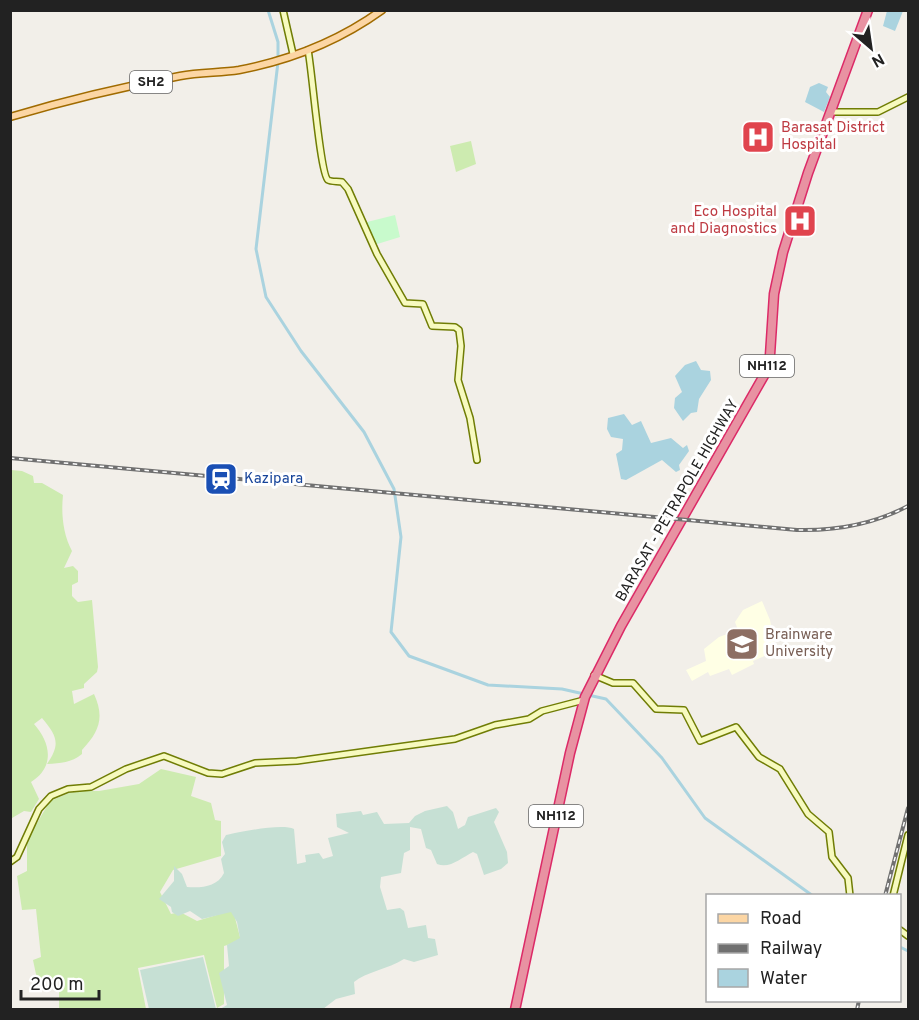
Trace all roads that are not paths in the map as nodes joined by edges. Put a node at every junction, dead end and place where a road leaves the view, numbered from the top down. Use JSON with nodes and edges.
{"nodes":[{"id":1,"x":284,"y":10,"type":"edge"},
{"id":2,"x":382,"y":10,"type":"edge"},
{"id":3,"x":868,"y":10,"type":"edge"},
{"id":4,"x":308,"y":50,"type":"junction"},
{"id":5,"x":293,"y":54,"type":"junction"},
{"id":6,"x":909,"y":97,"type":"edge"},
{"id":7,"x":833,"y":112,"type":"junction"},
{"id":8,"x":10,"y":117,"type":"edge"},
{"id":9,"x":477,"y":460,"type":"dead end"},
{"id":10,"x":594,"y":675,"type":"junction"},
{"id":11,"x":585,"y":696,"type":"junction"},
{"id":12,"x":909,"y":835,"type":"edge"},
{"id":13,"x":10,"y":862,"type":"edge"},
{"id":14,"x":850,"y":894,"type":"edge"},
{"id":15,"x":894,"y":894,"type":"edge"},
{"id":16,"x":515,"y":1010,"type":"edge"}],
"edges":[{"from":1,"to":5,"type":"street"},
{"from":2,"to":4,"type":"main road","number":"SH2"},
{"from":3,"to":7,"type":"highway","name":"BARASAT - PETRAPOLE HIGHWAY","number":"NH112"},
{"from":4,"to":5,"type":"main road","number":"SH2"},
{"from":4,"to":9,"type":"street"},
{"from":5,"to":8,"type":"main road","number":"SH2"},
{"from":6,"to":7,"type":"street"},
{"from":7,"to":10,"type":"highway","name":"BARASAT - PETRAPOLE HIGHWAY","number":"NH112"},
{"from":10,"to":11,"type":"highway","name":"BARASAT - PETRAPOLE HIGHWAY","number":"NH112"},
{"from":10,"to":14,"type":"street"},
{"from":11,"to":13,"type":"street"},
{"from":11,"to":16,"type":"highway","name":"BARASAT - PETRAPOLE HIGHWAY","number":"NH112"},
{"from":12,"to":15,"type":"street"}]}
